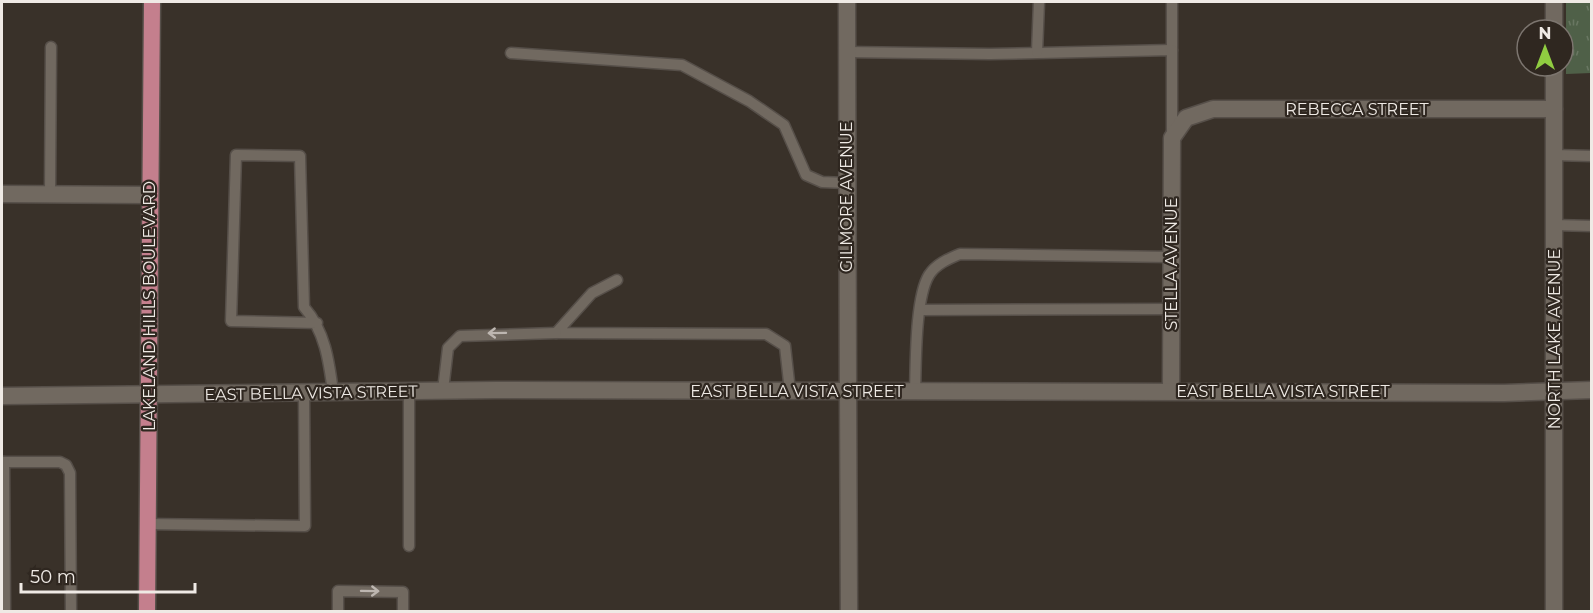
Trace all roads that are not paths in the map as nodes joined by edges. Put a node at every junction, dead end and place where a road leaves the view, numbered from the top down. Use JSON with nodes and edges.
{"nodes":[{"id":1,"x":152,"y":2,"type":"edge"},
{"id":2,"x":847,"y":2,"type":"edge"},
{"id":3,"x":1038,"y":2,"type":"edge"},
{"id":4,"x":1173,"y":2,"type":"edge"},
{"id":5,"x":1554,"y":2,"type":"edge"},
{"id":6,"x":1554,"y":18,"type":"edge"},
{"id":7,"x":51,"y":47,"type":"dead end"},
{"id":8,"x":1172,"y":50,"type":"junction"},
{"id":9,"x":846,"y":52,"type":"junction"},
{"id":10,"x":1037,"y":52,"type":"junction"},
{"id":11,"x":511,"y":53,"type":"dead end"},
{"id":12,"x":1554,"y":78,"type":"edge"},
{"id":13,"x":1554,"y":109,"type":"junction"},
{"id":14,"x":1172,"y":138,"type":"junction"},
{"id":15,"x":1554,"y":155,"type":"junction"},
{"id":16,"x":1592,"y":156,"type":"edge"},
{"id":17,"x":846,"y":183,"type":"junction"},
{"id":18,"x":2,"y":194,"type":"edge"},
{"id":19,"x":50,"y":194,"type":"junction"},
{"id":20,"x":150,"y":195,"type":"junction"},
{"id":21,"x":1554,"y":225,"type":"junction"},
{"id":22,"x":1592,"y":226,"type":"edge"},
{"id":23,"x":1172,"y":257,"type":"junction"},
{"id":24,"x":617,"y":280,"type":"dead end"},
{"id":25,"x":1172,"y":309,"type":"junction"},
{"id":26,"x":921,"y":310,"type":"junction"},
{"id":27,"x":318,"y":323,"type":"junction"},
{"id":28,"x":556,"y":333,"type":"junction"},
{"id":29,"x":443,"y":390,"type":"junction"},
{"id":30,"x":1171,"y":390,"type":"junction"},
{"id":31,"x":1553,"y":390,"type":"junction"},
{"id":32,"x":1592,"y":390,"type":"edge"},
{"id":33,"x":409,"y":391,"type":"junction"},
{"id":34,"x":790,"y":391,"type":"junction"},
{"id":35,"x":915,"y":391,"type":"junction"},
{"id":36,"x":333,"y":392,"type":"junction"},
{"id":37,"x":848,"y":392,"type":"junction"},
{"id":38,"x":304,"y":393,"type":"junction"},
{"id":39,"x":148,"y":395,"type":"junction"},
{"id":40,"x":2,"y":396,"type":"edge"},
{"id":41,"x":3,"y":462,"type":"edge"},
{"id":42,"x":148,"y":524,"type":"junction"},
{"id":43,"x":409,"y":546,"type":"dead end"},
{"id":44,"x":3,"y":578,"type":"edge"},
{"id":45,"x":5,"y":612,"type":"edge"},
{"id":46,"x":71,"y":612,"type":"edge"},
{"id":47,"x":147,"y":612,"type":"edge"},
{"id":48,"x":338,"y":612,"type":"edge"},
{"id":49,"x":403,"y":612,"type":"edge"},
{"id":50,"x":849,"y":612,"type":"edge"},
{"id":51,"x":1554,"y":612,"type":"edge"}],
"edges":[{"from":1,"to":20,"type":"main road","name":"LAKELAND HILLS BOULEVARD"},
{"from":2,"to":9,"type":"street","name":"GILMORE AVENUE"},
{"from":3,"to":10,"type":"lane"},
{"from":4,"to":8,"type":"lane"},
{"from":5,"to":6,"type":"street"},
{"from":7,"to":19,"type":"lane"},
{"from":8,"to":10,"type":"lane"},
{"from":8,"to":14,"type":"lane"},
{"from":9,"to":10,"type":"lane"},
{"from":9,"to":17,"type":"street","name":"GILMORE AVENUE"},
{"from":11,"to":17,"type":"lane"},
{"from":12,"to":13,"type":"street","name":"NORTH LAKE AVENUE"},
{"from":13,"to":14,"type":"street","name":"REBECCA STREET"},
{"from":13,"to":15,"type":"street","name":"NORTH LAKE AVENUE"},
{"from":14,"to":23,"type":"street","name":"STELLA AVENUE"},
{"from":15,"to":16,"type":"lane"},
{"from":15,"to":21,"type":"street","name":"NORTH LAKE AVENUE"},
{"from":17,"to":37,"type":"street","name":"GILMORE AVENUE"},
{"from":18,"to":19,"type":"street"},
{"from":19,"to":20,"type":"street"},
{"from":20,"to":39,"type":"main road","name":"LAKELAND HILLS BOULEVARD"},
{"from":21,"to":22,"type":"lane"},
{"from":21,"to":31,"type":"street","name":"NORTH LAKE AVENUE"},
{"from":23,"to":25,"type":"street","name":"STELLA AVENUE"},
{"from":23,"to":26,"type":"lane"},
{"from":24,"to":28,"type":"lane"},
{"from":25,"to":26,"type":"lane"},
{"from":25,"to":30,"type":"street","name":"STELLA AVENUE"},
{"from":26,"to":35,"type":"lane"},
{"from":27,"to":27,"type":"lane"},
{"from":27,"to":36,"type":"lane"},
{"from":28,"to":29,"type":"lane","one_way":true},
{"from":28,"to":34,"type":"lane"},
{"from":29,"to":33,"type":"street","name":"EAST BELLA VISTA STREET"},
{"from":29,"to":34,"type":"street","name":"EAST BELLA VISTA STREET"},
{"from":30,"to":31,"type":"street","name":"EAST BELLA VISTA STREET"},
{"from":30,"to":35,"type":"street","name":"EAST BELLA VISTA STREET"},
{"from":31,"to":32,"type":"street","name":"EAST BELLA VISTA STREET"},
{"from":31,"to":51,"type":"street","name":"NORTH LAKE AVENUE"},
{"from":33,"to":36,"type":"street","name":"EAST BELLA VISTA STREET"},
{"from":33,"to":43,"type":"lane"},
{"from":34,"to":37,"type":"street","name":"EAST BELLA VISTA STREET"},
{"from":35,"to":37,"type":"street","name":"EAST BELLA VISTA STREET"},
{"from":36,"to":38,"type":"street","name":"EAST BELLA VISTA STREET"},
{"from":37,"to":50,"type":"street","name":"GILMORE AVENUE"},
{"from":38,"to":39,"type":"street","name":"EAST BELLA VISTA STREET"},
{"from":38,"to":42,"type":"lane"},
{"from":39,"to":40,"type":"street","name":"EAST BELLA VISTA STREET"},
{"from":39,"to":42,"type":"main road","name":"LAKELAND HILLS BOULEVARD"},
{"from":41,"to":44,"type":"lane"},
{"from":41,"to":46,"type":"lane"},
{"from":42,"to":47,"type":"main road","name":"LAKELAND HILLS BOULEVARD"},
{"from":44,"to":45,"type":"lane"},
{"from":48,"to":49,"type":"lane","one_way":true}]}
